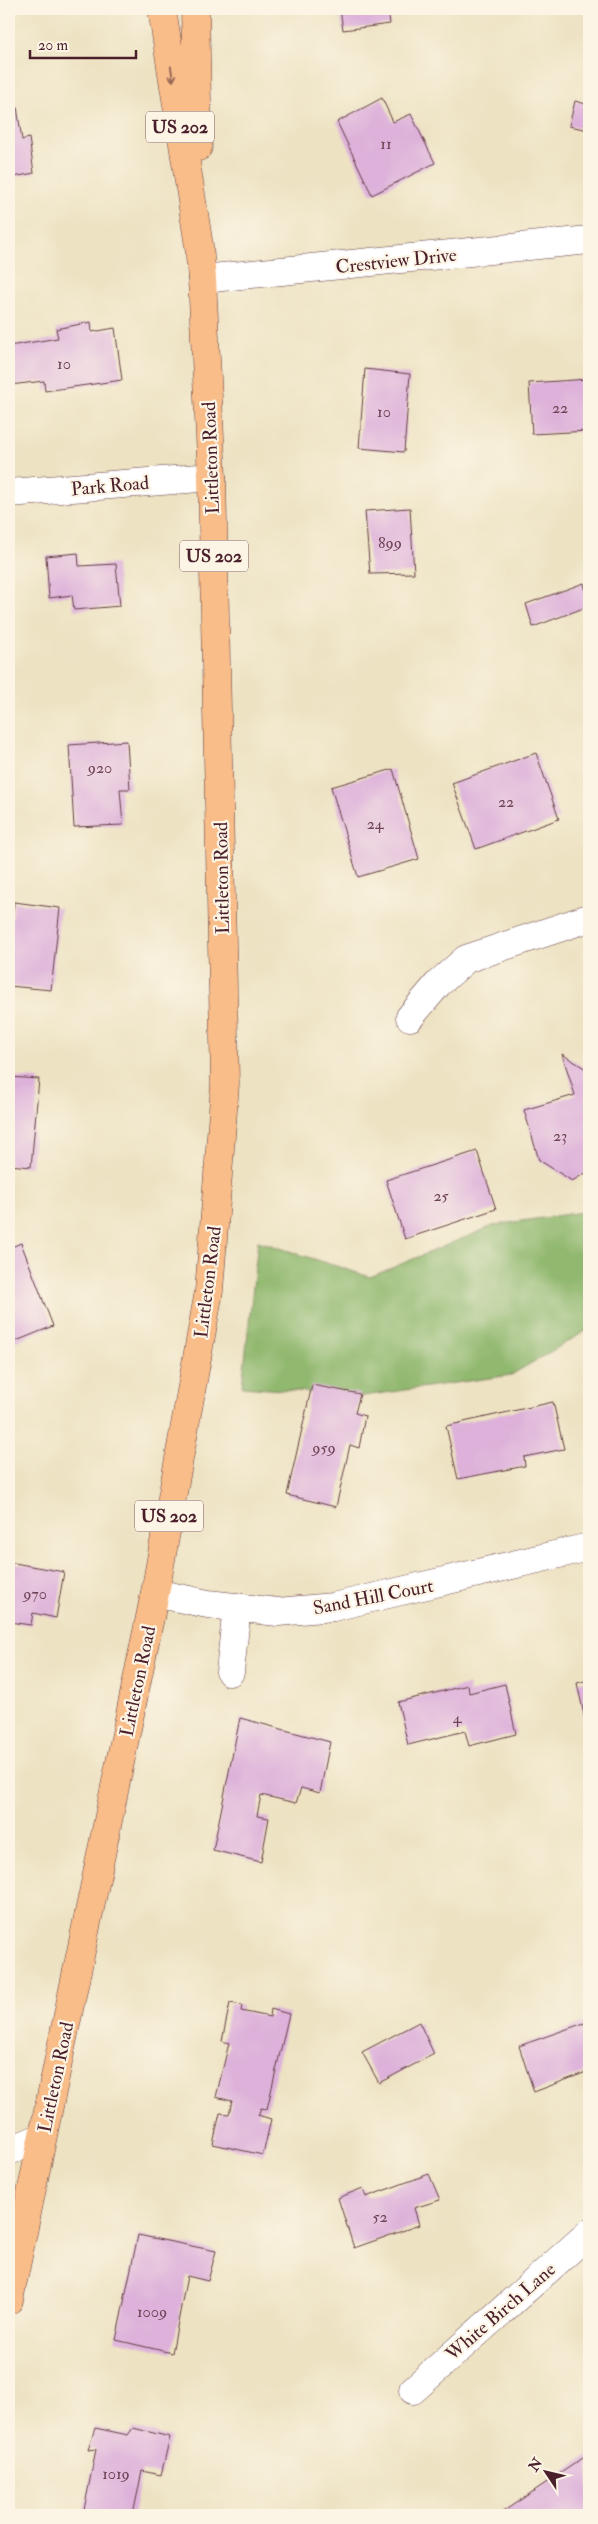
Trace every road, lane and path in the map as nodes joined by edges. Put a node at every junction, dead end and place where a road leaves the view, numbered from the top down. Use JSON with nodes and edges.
{"nodes":[{"id":1,"x":162,"y":9,"type":"edge"},
{"id":2,"x":195,"y":9,"type":"edge"},
{"id":3,"x":589,"y":240,"type":"edge"},
{"id":4,"x":199,"y":246,"type":"junction"},
{"id":5,"x":202,"y":279,"type":"junction"},
{"id":6,"x":212,"y":477,"type":"junction"},
{"id":7,"x":9,"y":493,"type":"edge"},
{"id":8,"x":589,"y":918,"type":"edge"},
{"id":9,"x":410,"y":1017,"type":"dead end"},
{"id":10,"x":589,"y":1547,"type":"edge"},
{"id":11,"x":155,"y":1593,"type":"junction"},
{"id":12,"x":237,"y":1607,"type":"junction"},
{"id":13,"x":230,"y":1672,"type":"dead end"},
{"id":14,"x":42,"y":2137,"type":"junction"},
{"id":15,"x":9,"y":2151,"type":"edge"},
{"id":16,"x":589,"y":2233,"type":"edge"},
{"id":17,"x":9,"y":2300,"type":"edge"},
{"id":18,"x":412,"y":2390,"type":"dead end"}],
"edges":[{"from":1,"to":4,"type":"main road","name":"Littleton Road","number":"US 202","one_way":true},
{"from":2,"to":4,"type":"main road","name":"Littleton Road","number":"US 202"},
{"from":3,"to":5,"type":"street","name":"Crestview Drive"},
{"from":4,"to":5,"type":"main road","name":"Littleton Road","number":"US 202"},
{"from":5,"to":6,"type":"main road","name":"Littleton Road","number":"US 202"},
{"from":6,"to":7,"type":"street","name":"Park Road"},
{"from":6,"to":11,"type":"main road","name":"Littleton Road","number":"US 202"},
{"from":8,"to":9,"type":"street"},
{"from":10,"to":12,"type":"street","name":"Sand Hill Court"},
{"from":11,"to":12,"type":"street","name":"Sand Hill Court"},
{"from":11,"to":14,"type":"main road","name":"Littleton Road","number":"US 202"},
{"from":12,"to":13,"type":"street"},
{"from":14,"to":15,"type":"street"},
{"from":14,"to":17,"type":"main road","name":"Littleton Road","number":"US 202"},
{"from":16,"to":18,"type":"street","name":"White Birch Lane"}]}
